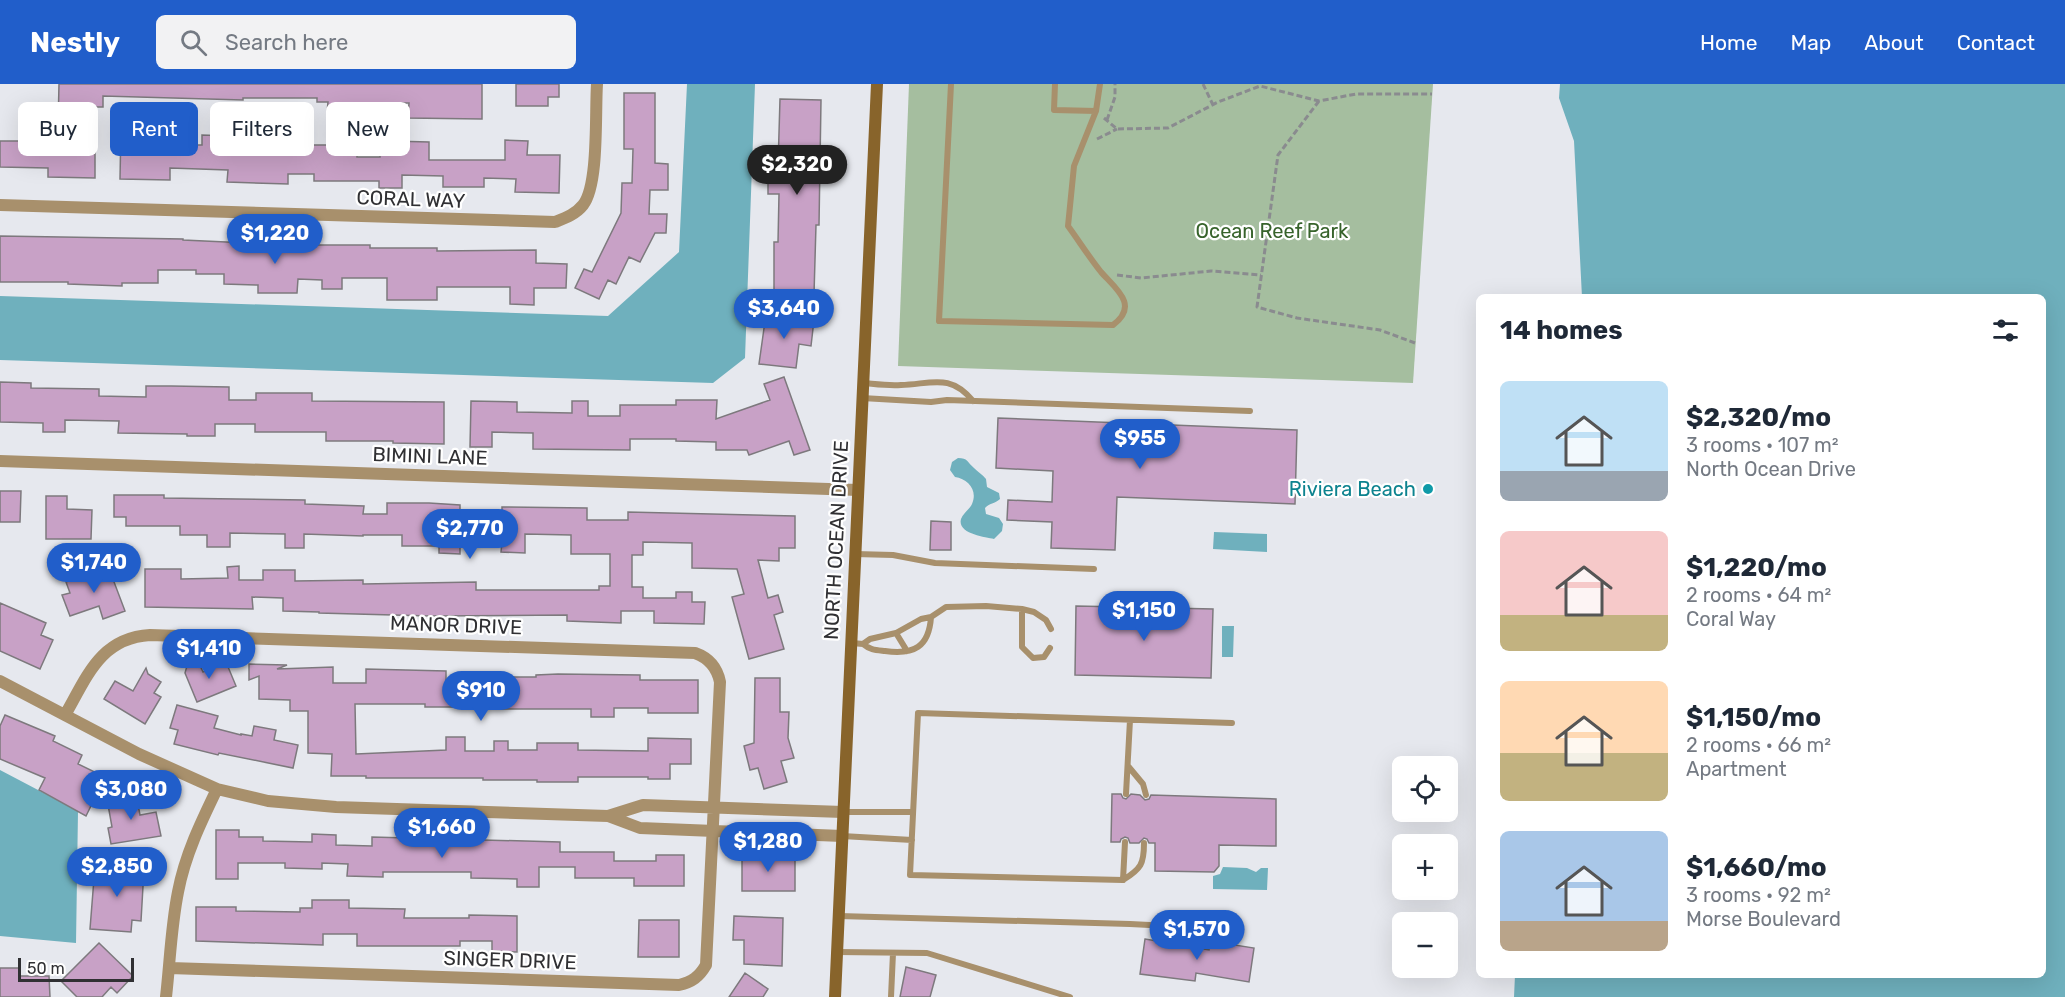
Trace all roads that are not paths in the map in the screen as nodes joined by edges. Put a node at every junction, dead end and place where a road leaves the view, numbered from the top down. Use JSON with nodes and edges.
{"nodes":[{"id":1,"x":597,"y":84,"type":"edge"},
{"id":2,"x":877,"y":84,"type":"edge"},
{"id":3,"x":951,"y":84,"type":"edge"},
{"id":4,"x":1054,"y":84,"type":"edge"},
{"id":5,"x":1100,"y":84,"type":"edge"},
{"id":6,"x":1096,"y":111,"type":"junction"},
{"id":7,"x":0,"y":205,"type":"edge"},
{"id":8,"x":863,"y":383,"type":"junction"},
{"id":9,"x":862,"y":398,"type":"junction"},
{"id":10,"x":973,"y":400,"type":"junction"},
{"id":11,"x":1250,"y":411,"type":"dead end"},
{"id":12,"x":0,"y":461,"type":"edge"},
{"id":13,"x":858,"y":490,"type":"junction"},
{"id":14,"x":855,"y":554,"type":"junction"},
{"id":15,"x":1094,"y":568,"type":"dead end"},
{"id":16,"x":1022,"y":609,"type":"junction"},
{"id":17,"x":931,"y":617,"type":"junction"},
{"id":18,"x":1051,"y":628,"type":"dead end"},
{"id":19,"x":896,"y":633,"type":"junction"},
{"id":20,"x":857,"y":643,"type":"junction"},
{"id":21,"x":1050,"y":648,"type":"dead end"},
{"id":22,"x":907,"y":651,"type":"junction"},
{"id":23,"x":0,"y":681,"type":"edge"},
{"id":24,"x":65,"y":715,"type":"junction"},
{"id":25,"x":1130,"y":720,"type":"junction"},
{"id":26,"x":1232,"y":723,"type":"dead end"},
{"id":27,"x":1128,"y":766,"type":"junction"},
{"id":28,"x":217,"y":789,"type":"junction"},
{"id":29,"x":1126,"y":794,"type":"dead end"},
{"id":30,"x":1146,"y":795,"type":"dead end"},
{"id":31,"x":713,"y":807,"type":"junction"},
{"id":32,"x":843,"y":812,"type":"junction"},
{"id":33,"x":913,"y":812,"type":"junction"},
{"id":34,"x":608,"y":816,"type":"junction"},
{"id":35,"x":712,"y":831,"type":"junction"},
{"id":36,"x":842,"y":836,"type":"junction"},
{"id":37,"x":912,"y":840,"type":"junction"},
{"id":38,"x":1125,"y":842,"type":"dead end"},
{"id":39,"x":1144,"y":843,"type":"dead end"},
{"id":40,"x":1123,"y":880,"type":"junction"},
{"id":41,"x":839,"y":916,"type":"junction"},
{"id":42,"x":1208,"y":928,"type":"dead end"},
{"id":43,"x":837,"y":952,"type":"junction"},
{"id":44,"x":893,"y":953,"type":"junction"},
{"id":45,"x":170,"y":968,"type":"junction"},
{"id":46,"x":166,"y":997,"type":"edge"},
{"id":47,"x":835,"y":997,"type":"edge"},
{"id":48,"x":891,"y":997,"type":"edge"},
{"id":49,"x":1069,"y":997,"type":"edge"}],
"edges":[{"from":1,"to":7,"type":"street","name":"CORAL WAY"},
{"from":2,"to":8,"type":"main road","name":"NORTH OCEAN DRIVE"},
{"from":3,"to":6,"type":"lane"},
{"from":4,"to":6,"type":"lane"},
{"from":5,"to":6,"type":"lane"},
{"from":8,"to":9,"type":"main road","name":"NORTH OCEAN DRIVE"},
{"from":8,"to":10,"type":"lane"},
{"from":9,"to":10,"type":"lane"},
{"from":9,"to":13,"type":"main road","name":"NORTH OCEAN DRIVE"},
{"from":10,"to":11,"type":"lane"},
{"from":12,"to":13,"type":"street","name":"BIMINI LANE"},
{"from":13,"to":14,"type":"main road","name":"NORTH OCEAN DRIVE"},
{"from":14,"to":15,"type":"lane"},
{"from":14,"to":20,"type":"main road","name":"NORTH OCEAN DRIVE"},
{"from":16,"to":17,"type":"lane"},
{"from":16,"to":18,"type":"lane"},
{"from":16,"to":21,"type":"lane"},
{"from":17,"to":19,"type":"lane"},
{"from":17,"to":22,"type":"lane"},
{"from":19,"to":20,"type":"lane"},
{"from":19,"to":22,"type":"lane"},
{"from":20,"to":22,"type":"lane"},
{"from":20,"to":32,"type":"main road","name":"NORTH OCEAN DRIVE"},
{"from":23,"to":24,"type":"street"},
{"from":24,"to":28,"type":"street"},
{"from":24,"to":31,"type":"street","name":"MANOR DRIVE"},
{"from":25,"to":26,"type":"lane"},
{"from":25,"to":27,"type":"lane"},
{"from":25,"to":33,"type":"lane"},
{"from":27,"to":29,"type":"lane"},
{"from":27,"to":30,"type":"lane"},
{"from":28,"to":34,"type":"street"},
{"from":28,"to":45,"type":"street"},
{"from":31,"to":32,"type":"street"},
{"from":31,"to":34,"type":"street"},
{"from":31,"to":35,"type":"street","name":"MANOR DRIVE"},
{"from":32,"to":33,"type":"lane"},
{"from":32,"to":36,"type":"main road","name":"NORTH OCEAN DRIVE"},
{"from":33,"to":37,"type":"lane"},
{"from":34,"to":35,"type":"street"},
{"from":35,"to":36,"type":"street"},
{"from":35,"to":45,"type":"street","name":"SINGER DRIVE"},
{"from":36,"to":37,"type":"lane"},
{"from":36,"to":41,"type":"main road","name":"NORTH OCEAN DRIVE"},
{"from":37,"to":40,"type":"lane"},
{"from":38,"to":40,"type":"lane"},
{"from":39,"to":40,"type":"lane"},
{"from":41,"to":42,"type":"lane"},
{"from":41,"to":43,"type":"main road","name":"NORTH OCEAN DRIVE"},
{"from":43,"to":44,"type":"lane"},
{"from":43,"to":47,"type":"main road","name":"NORTH OCEAN DRIVE"},
{"from":44,"to":48,"type":"lane"},
{"from":44,"to":49,"type":"lane"},
{"from":45,"to":46,"type":"street"}]}
